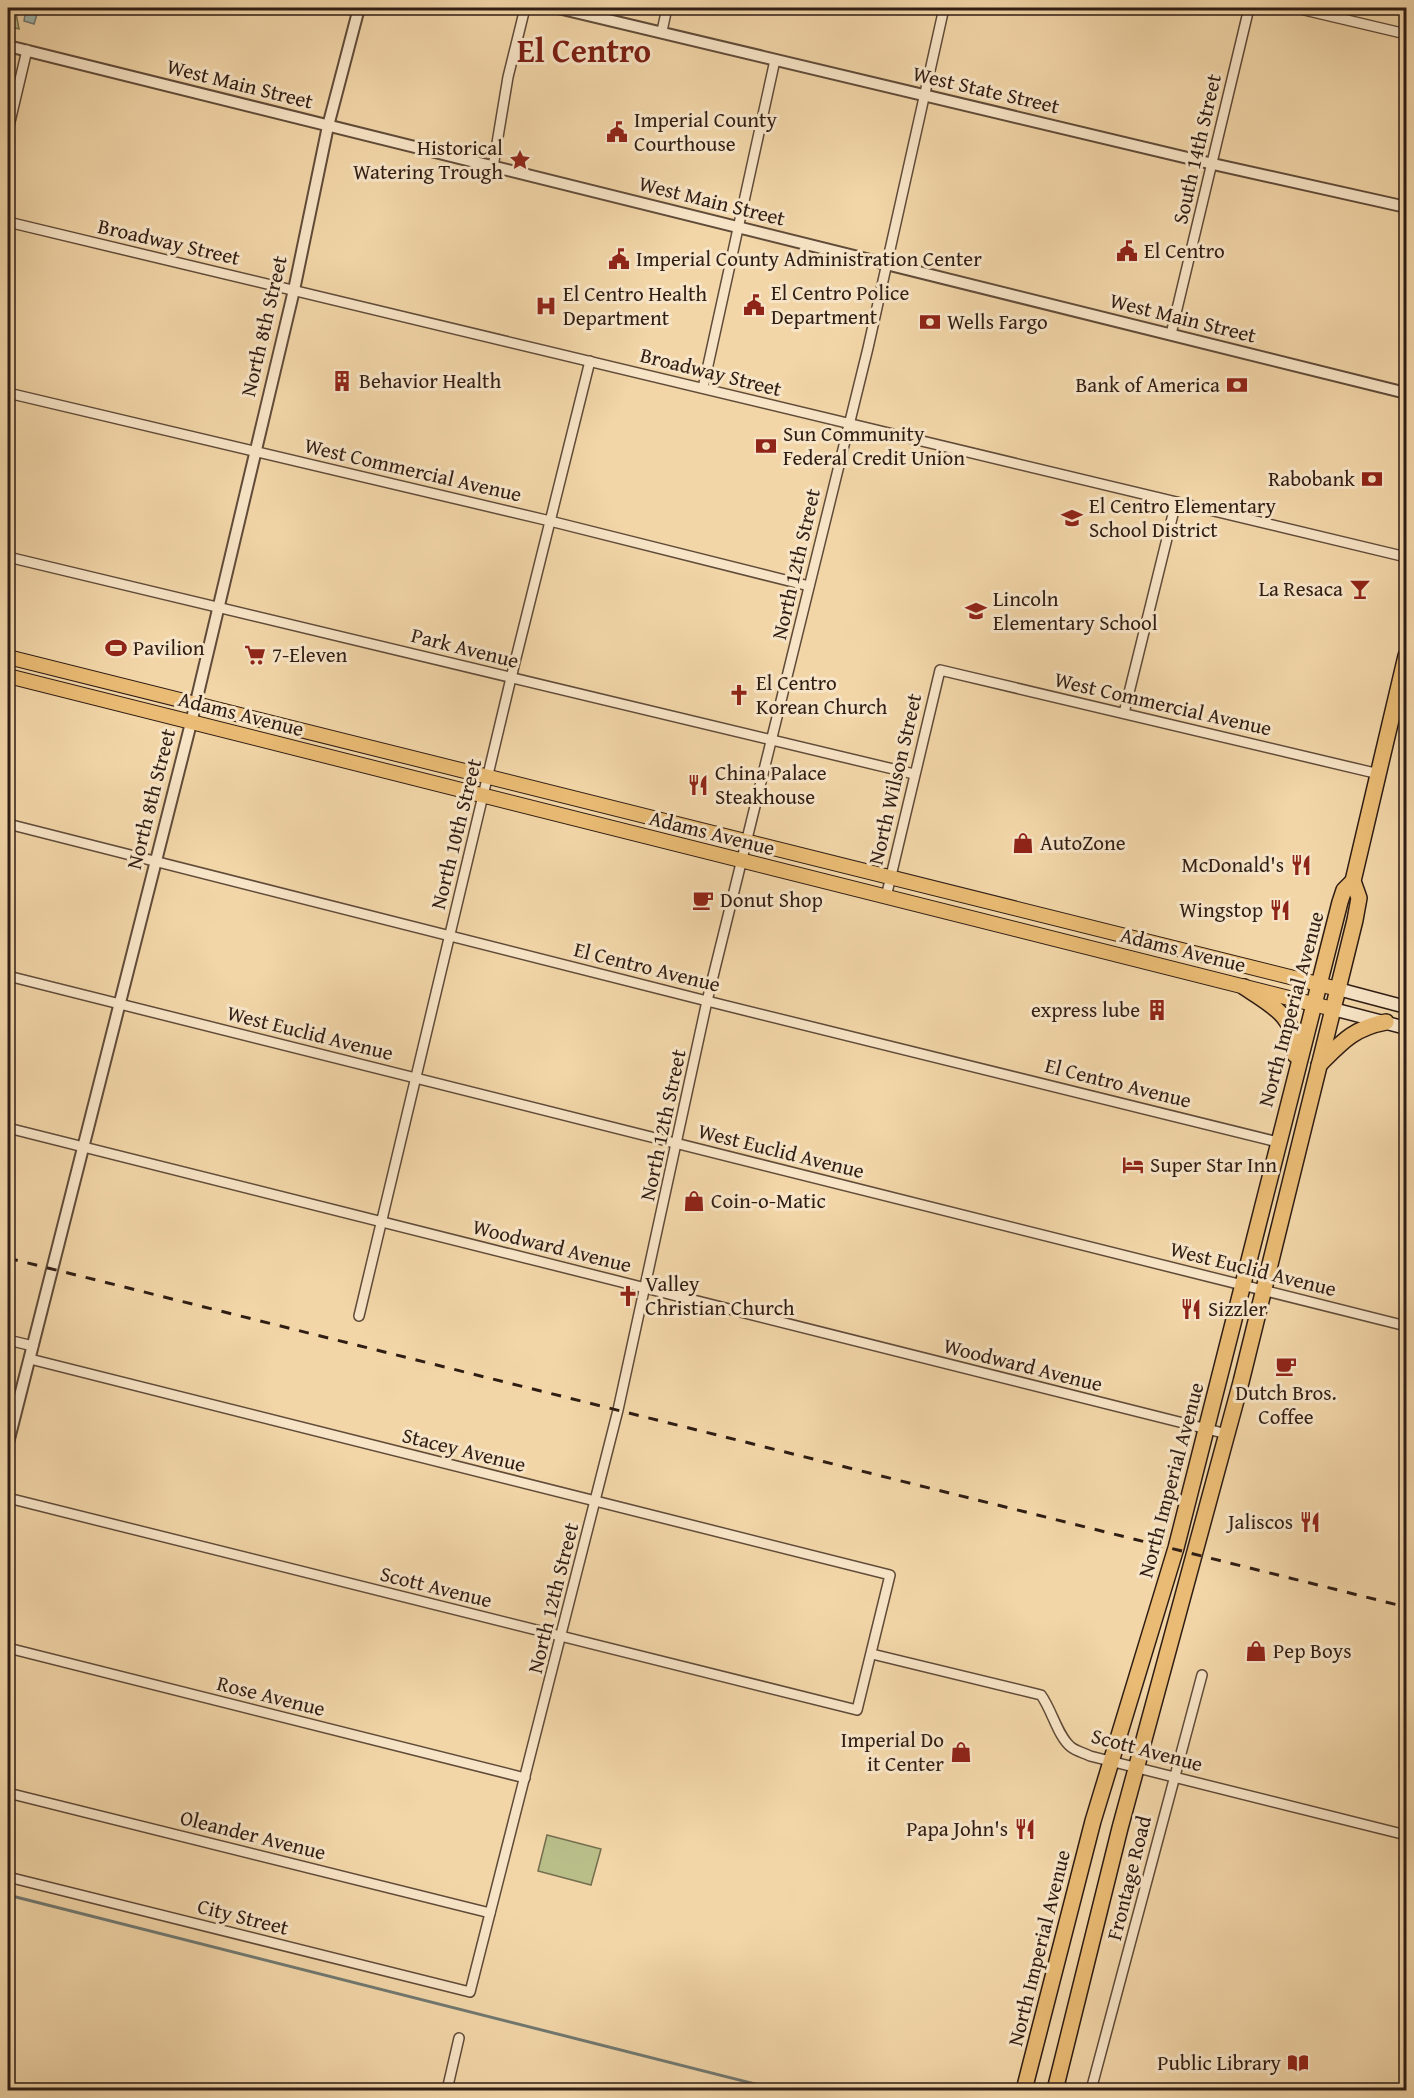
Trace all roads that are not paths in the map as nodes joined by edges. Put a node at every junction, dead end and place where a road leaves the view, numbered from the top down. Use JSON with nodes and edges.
{"nodes":[{"id":1,"x":359,"y":8,"type":"edge"},
{"id":2,"x":525,"y":8,"type":"edge"},
{"id":3,"x":558,"y":8,"type":"edge"},
{"id":4,"x":668,"y":8,"type":"edge"},
{"id":5,"x":944,"y":8,"type":"edge"},
{"id":6,"x":1248,"y":8,"type":"edge"},
{"id":7,"x":1296,"y":8,"type":"edge"},
{"id":8,"x":662,"y":31,"type":"junction"},
{"id":9,"x":1407,"y":34,"type":"edge"},
{"id":10,"x":8,"y":46,"type":"edge"},
{"id":11,"x":27,"y":50,"type":"junction"},
{"id":12,"x":775,"y":60,"type":"junction"},
{"id":13,"x":924,"y":95,"type":"junction"},
{"id":14,"x":328,"y":126,"type":"junction"},
{"id":15,"x":8,"y":130,"type":"edge"},
{"id":16,"x":1213,"y":164,"type":"junction"},
{"id":17,"x":493,"y":167,"type":"junction"},
{"id":18,"x":1407,"y":207,"type":"edge"},
{"id":19,"x":8,"y":222,"type":"edge"},
{"id":20,"x":736,"y":227,"type":"junction"},
{"id":21,"x":885,"y":264,"type":"junction"},
{"id":22,"x":294,"y":290,"type":"junction"},
{"id":23,"x":1171,"y":334,"type":"junction"},
{"id":24,"x":590,"y":361,"type":"junction"},
{"id":25,"x":703,"y":388,"type":"junction"},
{"id":26,"x":8,"y":393,"type":"edge"},
{"id":27,"x":1407,"y":393,"type":"edge"},
{"id":28,"x":848,"y":424,"type":"junction"},
{"id":29,"x":255,"y":451,"type":"junction"},
{"id":30,"x":1176,"y":502,"type":"junction"},
{"id":31,"x":550,"y":521,"type":"junction"},
{"id":32,"x":8,"y":556,"type":"edge"},
{"id":33,"x":1407,"y":557,"type":"edge"},
{"id":34,"x":808,"y":585,"type":"junction"},
{"id":35,"x":218,"y":605,"type":"junction"},
{"id":36,"x":1407,"y":656,"type":"edge"},
{"id":37,"x":8,"y":657,"type":"edge"},
{"id":38,"x":940,"y":670,"type":"joint"},
{"id":39,"x":8,"y":676,"type":"edge"},
{"id":40,"x":511,"y":678,"type":"junction"},
{"id":41,"x":1402,"y":696,"type":"edge"},
{"id":42,"x":195,"y":702,"type":"junction"},
{"id":43,"x":1124,"y":713,"type":"junction"},
{"id":44,"x":191,"y":723,"type":"junction"},
{"id":45,"x":772,"y":741,"type":"junction"},
{"id":46,"x":914,"y":774,"type":"junction"},
{"id":47,"x":1379,"y":774,"type":"junction"},
{"id":48,"x":489,"y":778,"type":"junction"},
{"id":49,"x":483,"y":796,"type":"junction"},
{"id":50,"x":8,"y":824,"type":"edge"},
{"id":51,"x":748,"y":844,"type":"junction"},
{"id":52,"x":155,"y":862,"type":"junction"},
{"id":53,"x":743,"y":863,"type":"junction"},
{"id":54,"x":890,"y":878,"type":"junction"},
{"id":55,"x":1353,"y":881,"type":"junction"},
{"id":56,"x":886,"y":897,"type":"junction"},
{"id":57,"x":449,"y":935,"type":"junction"},
{"id":58,"x":8,"y":976,"type":"edge"},
{"id":59,"x":1319,"y":984,"type":"junction"},
{"id":60,"x":1244,"y":987,"type":"junction"},
{"id":61,"x":1338,"y":989,"type":"junction"},
{"id":62,"x":707,"y":1001,"type":"junction"},
{"id":63,"x":1314,"y":1004,"type":"junction"},
{"id":64,"x":119,"y":1005,"type":"junction"},
{"id":65,"x":1407,"y":1007,"type":"edge"},
{"id":66,"x":1334,"y":1009,"type":"junction"},
{"id":67,"x":1386,"y":1022,"type":"junction"},
{"id":68,"x":1407,"y":1028,"type":"edge"},
{"id":69,"x":1319,"y":1065,"type":"junction"},
{"id":70,"x":415,"y":1077,"type":"junction"},
{"id":71,"x":1288,"y":1100,"type":"junction"},
{"id":72,"x":8,"y":1128,"type":"edge"},
{"id":73,"x":1278,"y":1142,"type":"junction"},
{"id":74,"x":678,"y":1144,"type":"junction"},
{"id":75,"x":83,"y":1147,"type":"junction"},
{"id":76,"x":382,"y":1221,"type":"junction"},
{"id":77,"x":1242,"y":1286,"type":"junction"},
{"id":78,"x":646,"y":1289,"type":"junction"},
{"id":79,"x":1263,"y":1291,"type":"junction"},
{"id":80,"x":359,"y":1316,"type":"dead end"},
{"id":81,"x":1407,"y":1326,"type":"edge"},
{"id":82,"x":8,"y":1340,"type":"edge"},
{"id":83,"x":33,"y":1346,"type":"junction"},
{"id":84,"x":30,"y":1359,"type":"junction"},
{"id":85,"x":1207,"y":1429,"type":"junction"},
{"id":86,"x":1227,"y":1434,"type":"junction"},
{"id":87,"x":8,"y":1443,"type":"edge"},
{"id":88,"x":8,"y":1498,"type":"edge"},
{"id":89,"x":596,"y":1501,"type":"junction"},
{"id":90,"x":561,"y":1636,"type":"junction"},
{"id":91,"x":8,"y":1648,"type":"edge"},
{"id":92,"x":872,"y":1654,"type":"junction"},
{"id":93,"x":1202,"y":1675,"type":"dead end"},
{"id":94,"x":1111,"y":1761,"type":"junction"},
{"id":95,"x":1137,"y":1768,"type":"junction"},
{"id":96,"x":1173,"y":1777,"type":"junction"},
{"id":97,"x":525,"y":1778,"type":"junction"},
{"id":98,"x":8,"y":1793,"type":"edge"},
{"id":99,"x":1407,"y":1835,"type":"edge"},
{"id":100,"x":8,"y":1877,"type":"edge"},
{"id":101,"x":490,"y":1913,"type":"junction"},
{"id":102,"x":470,"y":1992,"type":"joint"},
{"id":103,"x":459,"y":2038,"type":"dead end"},
{"id":104,"x":447,"y":2091,"type":"edge"},
{"id":105,"x":1024,"y":2091,"type":"edge"},
{"id":106,"x":1055,"y":2091,"type":"edge"},
{"id":107,"x":1091,"y":2091,"type":"edge"}],
"edges":[{"from":1,"to":14,"type":"street","name":"North 8th Street"},
{"from":2,"to":17,"type":"street"},
{"from":3,"to":8,"type":"street","name":"West State Street"},
{"from":4,"to":8,"type":"street"},
{"from":5,"to":13,"type":"street","name":"North 12th Street"},
{"from":6,"to":16,"type":"street","name":"South 14th Street"},
{"from":7,"to":9,"type":"street"},
{"from":8,"to":12,"type":"street","name":"West State Street"},
{"from":10,"to":11,"type":"street","name":"West Main Street"},
{"from":11,"to":14,"type":"street","name":"West Main Street"},
{"from":11,"to":15,"type":"street"},
{"from":12,"to":13,"type":"street","name":"West State Street"},
{"from":12,"to":20,"type":"street"},
{"from":13,"to":16,"type":"street","name":"West State Street"},
{"from":13,"to":21,"type":"street","name":"North 12th Street"},
{"from":14,"to":17,"type":"street","name":"West Main Street"},
{"from":14,"to":22,"type":"street","name":"North 8th Street"},
{"from":16,"to":18,"type":"street","name":"West State Street"},
{"from":16,"to":23,"type":"street","name":"South 14th Street"},
{"from":17,"to":20,"type":"street","name":"West Main Street"},
{"from":19,"to":22,"type":"street","name":"Broadway Street"},
{"from":20,"to":21,"type":"street","name":"West Main Street"},
{"from":20,"to":25,"type":"street"},
{"from":21,"to":23,"type":"street","name":"West Main Street"},
{"from":21,"to":28,"type":"street","name":"North 12th Street"},
{"from":22,"to":24,"type":"street","name":"Broadway Street"},
{"from":22,"to":29,"type":"street","name":"North 8th Street"},
{"from":23,"to":27,"type":"street","name":"West Main Street"},
{"from":24,"to":25,"type":"street","name":"Broadway Street"},
{"from":24,"to":31,"type":"street","name":"North 10th Street"},
{"from":25,"to":28,"type":"street","name":"Broadway Street"},
{"from":26,"to":29,"type":"street","name":"West Commercial Avenue"},
{"from":28,"to":30,"type":"street","name":"Broadway Street"},
{"from":28,"to":34,"type":"street","name":"North 12th Street"},
{"from":29,"to":31,"type":"street","name":"West Commercial Avenue"},
{"from":29,"to":35,"type":"street","name":"North 8th Street"},
{"from":30,"to":33,"type":"street","name":"Broadway Street"},
{"from":30,"to":43,"type":"street"},
{"from":31,"to":34,"type":"street","name":"West Commercial Avenue"},
{"from":31,"to":40,"type":"street","name":"North 10th Street"},
{"from":32,"to":35,"type":"street","name":"Park Avenue"},
{"from":34,"to":45,"type":"street","name":"North 12th Street"},
{"from":35,"to":40,"type":"street","name":"Park Avenue"},
{"from":35,"to":42,"type":"street","name":"North 8th Street"},
{"from":36,"to":41,"type":"highway","name":"North Imperial Avenue"},
{"from":37,"to":42,"type":"main road","name":"Adams Avenue"},
{"from":38,"to":43,"type":"street","name":"West Commercial Avenue"},
{"from":38,"to":46,"type":"street","name":"North Wilson Street"},
{"from":39,"to":44,"type":"main road","name":"Adams Avenue"},
{"from":40,"to":45,"type":"street","name":"Park Avenue"},
{"from":40,"to":48,"type":"street","name":"North 10th Street"},
{"from":41,"to":47,"type":"highway","name":"North Imperial Avenue"},
{"from":42,"to":44,"type":"street","name":"North 8th Street"},
{"from":42,"to":48,"type":"main road","name":"Adams Avenue"},
{"from":43,"to":47,"type":"street","name":"West Commercial Avenue"},
{"from":44,"to":49,"type":"main road","name":"Adams Avenue"},
{"from":44,"to":52,"type":"street","name":"North 8th Street"},
{"from":45,"to":46,"type":"street","name":"Park Avenue"},
{"from":45,"to":51,"type":"street","name":"North 12th Street"},
{"from":46,"to":54,"type":"street","name":"North Wilson Street"},
{"from":47,"to":55,"type":"highway","name":"North Imperial Avenue"},
{"from":48,"to":49,"type":"street","name":"North 10th Street"},
{"from":48,"to":51,"type":"main road","name":"Adams Avenue"},
{"from":49,"to":53,"type":"main road","name":"Adams Avenue"},
{"from":49,"to":57,"type":"street","name":"North 10th Street"},
{"from":50,"to":52,"type":"street","name":"El Centro Avenue"},
{"from":51,"to":53,"type":"street","name":"North 12th Street"},
{"from":51,"to":54,"type":"main road","name":"Adams Avenue"},
{"from":52,"to":57,"type":"street","name":"El Centro Avenue"},
{"from":52,"to":64,"type":"street","name":"North 8th Street"},
{"from":53,"to":56,"type":"main road","name":"Adams Avenue"},
{"from":53,"to":62,"type":"street","name":"North 12th Street"},
{"from":54,"to":56,"type":"street","name":"North Wilson Street"},
{"from":54,"to":59,"type":"main road","name":"Adams Avenue"},
{"from":55,"to":59,"type":"highway","name":"North Imperial Avenue"},
{"from":55,"to":61,"type":"highway","name":"North Imperial Avenue"},
{"from":56,"to":60,"type":"main road","name":"Adams Avenue"},
{"from":57,"to":62,"type":"street","name":"El Centro Avenue"},
{"from":57,"to":70,"type":"street","name":"North 10th Street"},
{"from":58,"to":64,"type":"street","name":"West Euclid Avenue"},
{"from":59,"to":61,"type":"main road","name":"Adams Avenue"},
{"from":59,"to":63,"type":"highway","name":"North Imperial Avenue"},
{"from":60,"to":63,"type":"main road","name":"Adams Avenue"},
{"from":60,"to":71,"type":"highway"},
{"from":61,"to":65,"type":"main road","name":"Adams Avenue"},
{"from":61,"to":66,"type":"highway","name":"North Imperial Avenue"},
{"from":62,"to":73,"type":"street","name":"El Centro Avenue"},
{"from":62,"to":74,"type":"street","name":"North 12th Street"},
{"from":63,"to":66,"type":"main road","name":"Adams Avenue"},
{"from":63,"to":71,"type":"highway","name":"North Imperial Avenue"},
{"from":64,"to":70,"type":"street","name":"West Euclid Avenue"},
{"from":64,"to":75,"type":"street","name":"North 8th Street"},
{"from":66,"to":67,"type":"main road","name":"Adams Avenue"},
{"from":66,"to":69,"type":"highway","name":"North Imperial Avenue"},
{"from":67,"to":68,"type":"main road","name":"Adams Avenue"},
{"from":67,"to":69,"type":"highway"},
{"from":69,"to":79,"type":"highway","name":"North Imperial Avenue"},
{"from":70,"to":74,"type":"street","name":"West Euclid Avenue"},
{"from":70,"to":76,"type":"street","name":"North 10th Street"},
{"from":71,"to":73,"type":"highway","name":"North Imperial Avenue"},
{"from":72,"to":75,"type":"street","name":"Woodward Avenue"},
{"from":73,"to":77,"type":"highway","name":"North Imperial Avenue"},
{"from":74,"to":77,"type":"street","name":"West Euclid Avenue"},
{"from":74,"to":78,"type":"street","name":"North 12th Street"},
{"from":75,"to":76,"type":"street","name":"Woodward Avenue"},
{"from":75,"to":83,"type":"street","name":"North 8th Street"},
{"from":76,"to":78,"type":"street","name":"Woodward Avenue"},
{"from":76,"to":80,"type":"street","name":"North 10th Street"},
{"from":77,"to":79,"type":"street","name":"West Euclid Avenue"},
{"from":77,"to":85,"type":"highway","name":"North Imperial Avenue"},
{"from":78,"to":85,"type":"street","name":"Woodward Avenue"},
{"from":78,"to":89,"type":"street","name":"North 12th Street"},
{"from":79,"to":81,"type":"street","name":"West Euclid Avenue"},
{"from":79,"to":86,"type":"highway","name":"North Imperial Avenue"},
{"from":82,"to":83,"type":"street"},
{"from":83,"to":84,"type":"street","name":"North 8th Street"},
{"from":84,"to":87,"type":"street","name":"North 8th Street"},
{"from":84,"to":89,"type":"street","name":"Stacey Avenue"},
{"from":85,"to":86,"type":"street","name":"Woodward Avenue"},
{"from":85,"to":94,"type":"highway","name":"North Imperial Avenue"},
{"from":86,"to":95,"type":"highway","name":"North Imperial Avenue"},
{"from":88,"to":90,"type":"street","name":"Scott Avenue"},
{"from":89,"to":90,"type":"street","name":"North 12th Street"},
{"from":89,"to":92,"type":"street","name":"Stacey Avenue"},
{"from":90,"to":92,"type":"street","name":"Scott Avenue"},
{"from":90,"to":97,"type":"street","name":"North 12th Street"},
{"from":91,"to":97,"type":"street","name":"Rose Avenue"},
{"from":92,"to":94,"type":"street","name":"Scott Avenue"},
{"from":93,"to":96,"type":"street","name":"Frontage Road"},
{"from":94,"to":95,"type":"street","name":"Scott Avenue"},
{"from":94,"to":105,"type":"highway","name":"North Imperial Avenue"},
{"from":95,"to":96,"type":"street","name":"Scott Avenue"},
{"from":95,"to":106,"type":"highway","name":"North Imperial Avenue"},
{"from":96,"to":99,"type":"street","name":"Scott Avenue"},
{"from":96,"to":107,"type":"street","name":"Frontage Road"},
{"from":97,"to":101,"type":"street","name":"North 12th Street"},
{"from":98,"to":101,"type":"street","name":"Oleander Avenue"},
{"from":100,"to":102,"type":"street","name":"City Street"},
{"from":101,"to":102,"type":"street","name":"North 12th Street"},
{"from":103,"to":104,"type":"street"}]}
